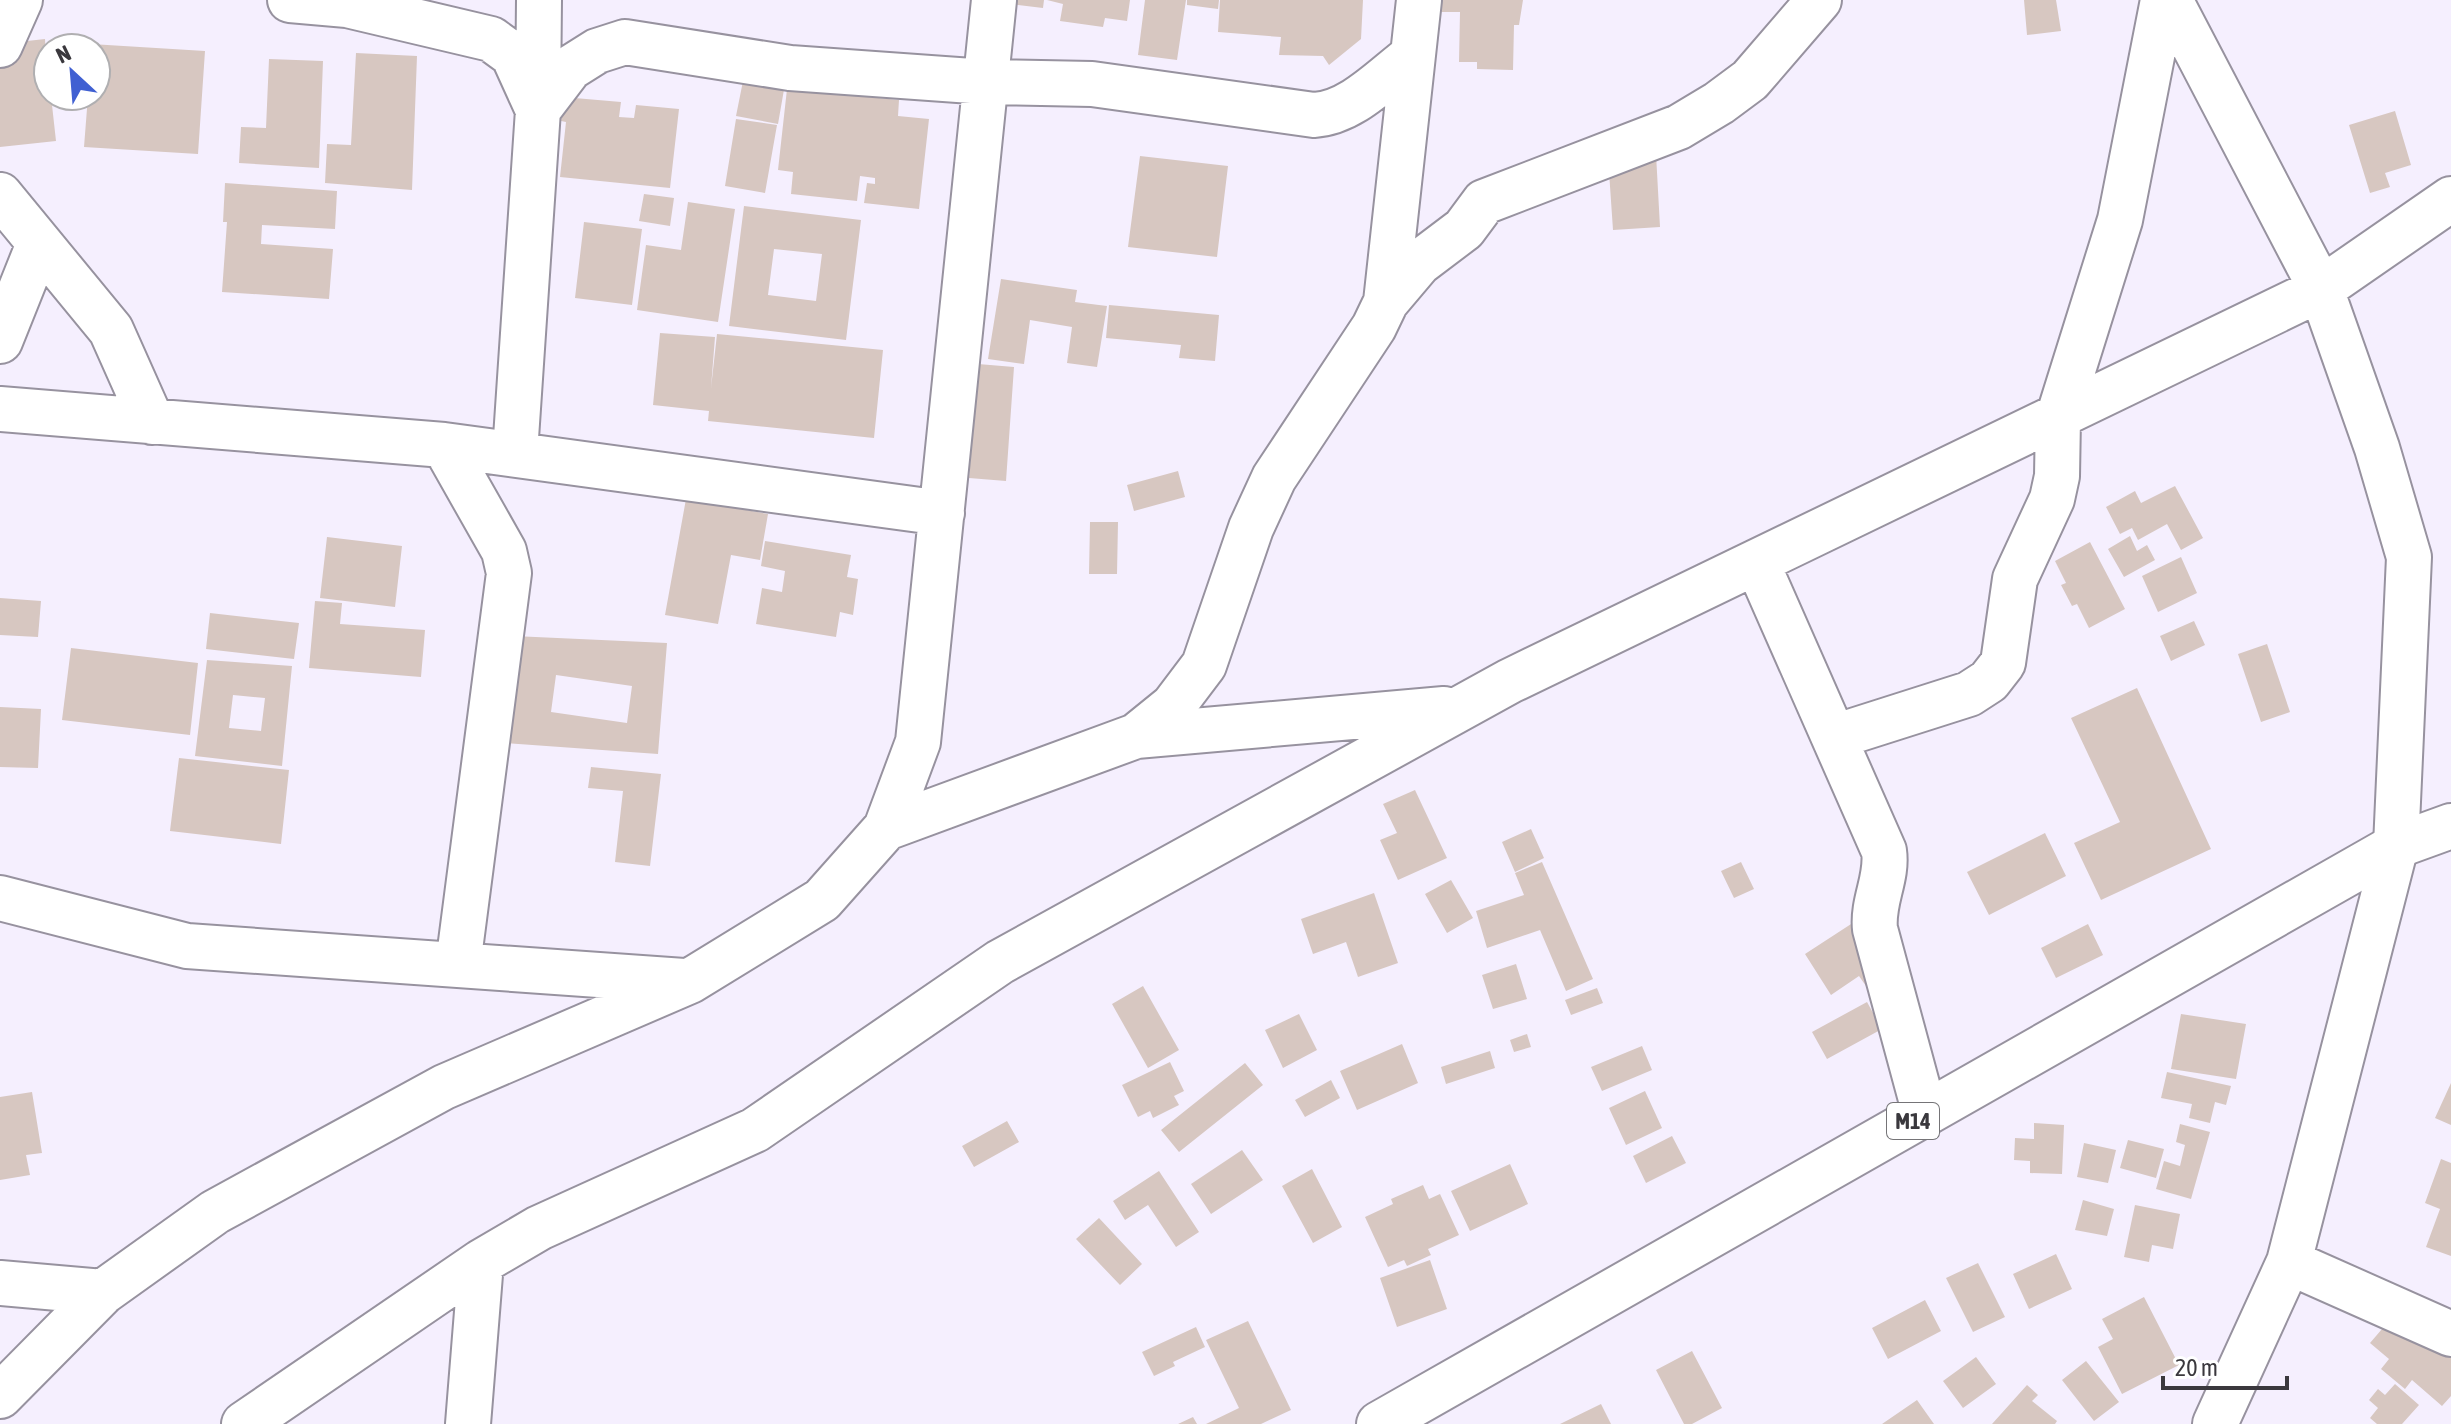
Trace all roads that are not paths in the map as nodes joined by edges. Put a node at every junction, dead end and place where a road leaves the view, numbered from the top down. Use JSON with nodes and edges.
{"nodes":[{"id":1,"x":20,"y":0,"type":"edge"},
{"id":2,"x":290,"y":0,"type":"edge"},
{"id":3,"x":539,"y":0,"type":"edge"},
{"id":4,"x":994,"y":0,"type":"edge"},
{"id":5,"x":1419,"y":0,"type":"edge"},
{"id":6,"x":1819,"y":0,"type":"edge"},
{"id":7,"x":2163,"y":0,"type":"edge"},
{"id":8,"x":2170,"y":0,"type":"edge"},
{"id":9,"x":0,"y":45,"type":"edge"},
{"id":10,"x":1411,"y":57,"type":"junction"},
{"id":11,"x":986,"y":82,"type":"junction"},
{"id":12,"x":538,"y":110,"type":"junction"},
{"id":13,"x":0,"y":195,"type":"edge"},
{"id":14,"x":2451,"y":199,"type":"edge"},
{"id":15,"x":38,"y":246,"type":"junction"},
{"id":16,"x":2321,"y":289,"type":"junction"},
{"id":17,"x":1386,"y":302,"type":"junction"},
{"id":18,"x":0,"y":341,"type":"edge"},
{"id":19,"x":0,"y":409,"type":"edge"},
{"id":20,"x":2058,"y":418,"type":"junction"},
{"id":21,"x":152,"y":422,"type":"junction"},
{"id":22,"x":444,"y":445,"type":"junction"},
{"id":23,"x":515,"y":453,"type":"junction"},
{"id":24,"x":942,"y":513,"type":"junction"},
{"id":25,"x":1757,"y":563,"type":"junction"},
{"id":26,"x":1463,"y":707,"type":"junction"},
{"id":27,"x":1136,"y":736,"type":"junction"},
{"id":28,"x":1834,"y":737,"type":"junction"},
{"id":29,"x":2451,"y":826,"type":"edge"},
{"id":30,"x":886,"y":828,"type":"junction"},
{"id":31,"x":2396,"y":846,"type":"junction"},
{"id":32,"x":0,"y":898,"type":"edge"},
{"id":33,"x":458,"y":965,"type":"junction"},
{"id":34,"x":690,"y":981,"type":"junction"},
{"id":35,"x":1925,"y":1114,"type":"junction"},
{"id":36,"x":481,"y":1262,"type":"junction"},
{"id":37,"x":2289,"y":1262,"type":"junction"},
{"id":38,"x":0,"y":1283,"type":"edge"},
{"id":39,"x":103,"y":1292,"type":"junction"},
{"id":40,"x":2451,"y":1334,"type":"edge"},
{"id":41,"x":0,"y":1396,"type":"edge"},
{"id":42,"x":244,"y":1424,"type":"edge"},
{"id":43,"x":468,"y":1424,"type":"edge"},
{"id":44,"x":1379,"y":1424,"type":"edge"},
{"id":45,"x":2215,"y":1424,"type":"edge"}],
"edges":[{"from":1,"to":9,"type":"street"},
{"from":2,"to":12,"type":"street"},
{"from":3,"to":12,"type":"street"},
{"from":4,"to":11,"type":"street"},
{"from":5,"to":10,"type":"street"},
{"from":6,"to":17,"type":"street"},
{"from":7,"to":20,"type":"street"},
{"from":8,"to":16,"type":"street"},
{"from":10,"to":11,"type":"street"},
{"from":10,"to":17,"type":"street"},
{"from":11,"to":12,"type":"street"},
{"from":11,"to":24,"type":"street"},
{"from":12,"to":23,"type":"street"},
{"from":13,"to":15,"type":"street"},
{"from":14,"to":16,"type":"street"},
{"from":15,"to":18,"type":"street"},
{"from":15,"to":21,"type":"street"},
{"from":16,"to":20,"type":"street"},
{"from":16,"to":31,"type":"street"},
{"from":17,"to":27,"type":"street"},
{"from":19,"to":21,"type":"street"},
{"from":20,"to":25,"type":"street"},
{"from":20,"to":28,"type":"street"},
{"from":21,"to":22,"type":"street"},
{"from":22,"to":23,"type":"street"},
{"from":22,"to":33,"type":"street"},
{"from":23,"to":24,"type":"street"},
{"from":24,"to":30,"type":"street"},
{"from":25,"to":26,"type":"street"},
{"from":25,"to":28,"type":"street"},
{"from":26,"to":27,"type":"street"},
{"from":26,"to":36,"type":"street"},
{"from":27,"to":30,"type":"street"},
{"from":28,"to":35,"type":"street"},
{"from":29,"to":31,"type":"street","number":"M14"},
{"from":30,"to":34,"type":"street"},
{"from":31,"to":35,"type":"street","number":"M14"},
{"from":31,"to":37,"type":"street"},
{"from":32,"to":33,"type":"street"},
{"from":33,"to":34,"type":"street"},
{"from":34,"to":39,"type":"street"},
{"from":35,"to":44,"type":"street","number":"M14"},
{"from":36,"to":42,"type":"street"},
{"from":36,"to":43,"type":"street"},
{"from":37,"to":40,"type":"street"},
{"from":37,"to":45,"type":"street"},
{"from":38,"to":39,"type":"street"},
{"from":39,"to":41,"type":"street"}]}
